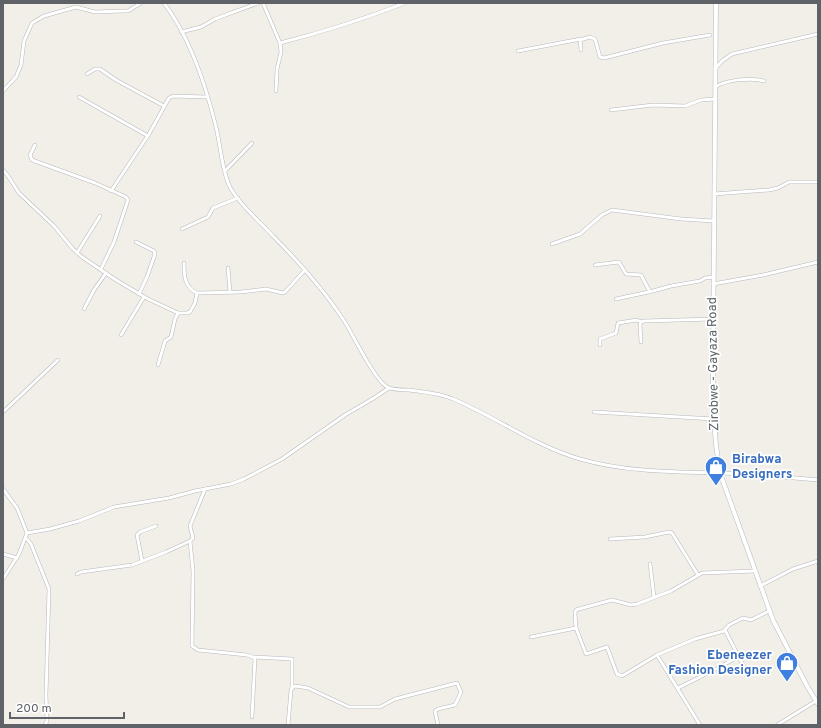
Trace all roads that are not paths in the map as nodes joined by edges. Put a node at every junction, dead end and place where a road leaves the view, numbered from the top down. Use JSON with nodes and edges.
{"nodes":[{"id":1,"x":141,"y":3,"type":"edge"},
{"id":2,"x":164,"y":3,"type":"edge"},
{"id":3,"x":258,"y":3,"type":"edge"},
{"id":4,"x":263,"y":3,"type":"edge"},
{"id":5,"x":405,"y":3,"type":"edge"},
{"id":6,"x":716,"y":3,"type":"edge"},
{"id":7,"x":181,"y":32,"type":"junction"},
{"id":8,"x":818,"y":34,"type":"edge"},
{"id":9,"x":710,"y":35,"type":"dead end"},
{"id":10,"x":581,"y":38,"type":"junction"},
{"id":11,"x":280,"y":43,"type":"junction"},
{"id":12,"x":581,"y":50,"type":"dead end"},
{"id":13,"x":518,"y":51,"type":"dead end"},
{"id":14,"x":715,"y":69,"type":"junction"},
{"id":15,"x":87,"y":74,"type":"dead end"},
{"id":16,"x":764,"y":81,"type":"dead end"},
{"id":17,"x":715,"y":87,"type":"junction"},
{"id":18,"x":3,"y":90,"type":"edge"},
{"id":19,"x":276,"y":90,"type":"dead end"},
{"id":20,"x":79,"y":97,"type":"dead end"},
{"id":21,"x":207,"y":97,"type":"junction"},
{"id":22,"x":715,"y":99,"type":"junction"},
{"id":23,"x":164,"y":106,"type":"junction"},
{"id":24,"x":611,"y":110,"type":"dead end"},
{"id":25,"x":148,"y":136,"type":"junction"},
{"id":26,"x":252,"y":143,"type":"dead end"},
{"id":27,"x":35,"y":145,"type":"dead end"},
{"id":28,"x":3,"y":170,"type":"edge"},
{"id":29,"x":225,"y":171,"type":"junction"},
{"id":30,"x":818,"y":182,"type":"edge"},
{"id":31,"x":111,"y":191,"type":"junction"},
{"id":32,"x":714,"y":194,"type":"junction"},
{"id":33,"x":238,"y":198,"type":"junction"},
{"id":34,"x":100,"y":216,"type":"dead end"},
{"id":35,"x":714,"y":221,"type":"junction"},
{"id":36,"x":182,"y":229,"type":"dead end"},
{"id":37,"x":136,"y":242,"type":"dead end"},
{"id":38,"x":552,"y":244,"type":"dead end"},
{"id":39,"x":78,"y":253,"type":"junction"},
{"id":40,"x":818,"y":262,"type":"edge"},
{"id":41,"x":184,"y":263,"type":"dead end"},
{"id":42,"x":595,"y":265,"type":"dead end"},
{"id":43,"x":228,"y":268,"type":"dead end"},
{"id":44,"x":101,"y":270,"type":"junction"},
{"id":45,"x":305,"y":270,"type":"junction"},
{"id":46,"x":106,"y":273,"type":"junction"},
{"id":47,"x":713,"y":277,"type":"junction"},
{"id":48,"x":713,"y":284,"type":"junction"},
{"id":49,"x":230,"y":292,"type":"junction"},
{"id":50,"x":650,"y":292,"type":"junction"},
{"id":51,"x":139,"y":294,"type":"junction"},
{"id":52,"x":197,"y":294,"type":"junction"},
{"id":53,"x":144,"y":297,"type":"junction"},
{"id":54,"x":616,"y":299,"type":"dead end"},
{"id":55,"x":84,"y":309,"type":"dead end"},
{"id":56,"x":178,"y":313,"type":"junction"},
{"id":57,"x":713,"y":319,"type":"junction"},
{"id":58,"x":641,"y":322,"type":"junction"},
{"id":59,"x":121,"y":335,"type":"dead end"},
{"id":60,"x":641,"y":342,"type":"dead end"},
{"id":61,"x":600,"y":345,"type":"dead end"},
{"id":62,"x":58,"y":360,"type":"dead end"},
{"id":63,"x":158,"y":365,"type":"dead end"},
{"id":64,"x":388,"y":388,"type":"junction"},
{"id":65,"x":3,"y":412,"type":"edge"},
{"id":66,"x":594,"y":412,"type":"dead end"},
{"id":67,"x":714,"y":419,"type":"junction"},
{"id":68,"x":720,"y":473,"type":"junction"},
{"id":69,"x":818,"y":480,"type":"edge"},
{"id":70,"x":3,"y":489,"type":"edge"},
{"id":71,"x":205,"y":489,"type":"junction"},
{"id":72,"x":156,"y":526,"type":"dead end"},
{"id":73,"x":27,"y":533,"type":"junction"},
{"id":74,"x":26,"y":538,"type":"junction"},
{"id":75,"x":610,"y":539,"type":"dead end"},
{"id":76,"x":190,"y":541,"type":"junction"},
{"id":77,"x":3,"y":554,"type":"edge"},
{"id":78,"x":17,"y":558,"type":"junction"},
{"id":79,"x":142,"y":561,"type":"junction"},
{"id":80,"x":818,"y":561,"type":"edge"},
{"id":81,"x":650,"y":564,"type":"dead end"},
{"id":82,"x":755,"y":571,"type":"junction"},
{"id":83,"x":77,"y":574,"type":"dead end"},
{"id":84,"x":698,"y":575,"type":"junction"},
{"id":85,"x":3,"y":579,"type":"edge"},
{"id":86,"x":760,"y":586,"type":"junction"},
{"id":87,"x":654,"y":598,"type":"junction"},
{"id":88,"x":769,"y":611,"type":"junction"},
{"id":89,"x":576,"y":628,"type":"junction"},
{"id":90,"x":726,"y":630,"type":"junction"},
{"id":91,"x":531,"y":637,"type":"dead end"},
{"id":92,"x":657,"y":655,"type":"junction"},
{"id":93,"x":739,"y":656,"type":"junction"},
{"id":94,"x":254,"y":657,"type":"junction"},
{"id":95,"x":746,"y":671,"type":"dead end"},
{"id":96,"x":292,"y":688,"type":"junction"},
{"id":97,"x":678,"y":688,"type":"junction"},
{"id":98,"x":817,"y":703,"type":"edge"},
{"id":99,"x":252,"y":717,"type":"dead end"},
{"id":100,"x":45,"y":725,"type":"edge"},
{"id":101,"x":288,"y":725,"type":"edge"},
{"id":102,"x":438,"y":725,"type":"edge"},
{"id":103,"x":700,"y":725,"type":"edge"},
{"id":104,"x":777,"y":725,"type":"edge"}],
"edges":[{"from":1,"to":18,"type":"street"},
{"from":2,"to":7,"type":"street"},
{"from":3,"to":7,"type":"street"},
{"from":4,"to":11,"type":"street"},
{"from":5,"to":11,"type":"street"},
{"from":6,"to":14,"type":"street","name":"Zirobwe - Gayaza Road"},
{"from":7,"to":21,"type":"street"},
{"from":8,"to":14,"type":"street"},
{"from":9,"to":10,"type":"street"},
{"from":10,"to":12,"type":"street"},
{"from":10,"to":13,"type":"street"},
{"from":11,"to":19,"type":"street"},
{"from":14,"to":17,"type":"street","name":"Zirobwe - Gayaza Road"},
{"from":15,"to":23,"type":"street"},
{"from":16,"to":17,"type":"street"},
{"from":17,"to":22,"type":"street","name":"Zirobwe - Gayaza Road"},
{"from":20,"to":25,"type":"street"},
{"from":21,"to":23,"type":"street"},
{"from":21,"to":29,"type":"street"},
{"from":22,"to":24,"type":"street"},
{"from":22,"to":32,"type":"street","name":"Zirobwe - Gayaza Road"},
{"from":23,"to":25,"type":"street"},
{"from":25,"to":31,"type":"street"},
{"from":26,"to":29,"type":"street"},
{"from":27,"to":31,"type":"street"},
{"from":28,"to":39,"type":"street"},
{"from":29,"to":33,"type":"street"},
{"from":30,"to":32,"type":"street"},
{"from":31,"to":44,"type":"street"},
{"from":32,"to":35,"type":"street","name":"Zirobwe - Gayaza Road"},
{"from":33,"to":36,"type":"street"},
{"from":33,"to":45,"type":"street"},
{"from":34,"to":39,"type":"street"},
{"from":35,"to":38,"type":"street"},
{"from":35,"to":47,"type":"street","name":"Zirobwe - Gayaza Road"},
{"from":37,"to":51,"type":"street"},
{"from":39,"to":44,"type":"street"},
{"from":40,"to":48,"type":"street"},
{"from":41,"to":52,"type":"street"},
{"from":42,"to":50,"type":"street"},
{"from":43,"to":49,"type":"street"},
{"from":44,"to":46,"type":"street"},
{"from":45,"to":49,"type":"street"},
{"from":45,"to":64,"type":"street"},
{"from":46,"to":51,"type":"street"},
{"from":46,"to":55,"type":"street"},
{"from":47,"to":48,"type":"street","name":"Zirobwe - Gayaza Road"},
{"from":47,"to":50,"type":"street"},
{"from":48,"to":57,"type":"street","name":"Zirobwe - Gayaza Road"},
{"from":49,"to":52,"type":"street"},
{"from":50,"to":54,"type":"street"},
{"from":51,"to":53,"type":"street"},
{"from":52,"to":56,"type":"street"},
{"from":53,"to":56,"type":"street"},
{"from":53,"to":59,"type":"street"},
{"from":56,"to":63,"type":"street"},
{"from":57,"to":58,"type":"street"},
{"from":57,"to":67,"type":"street","name":"Zirobwe - Gayaza Road"},
{"from":58,"to":60,"type":"street"},
{"from":58,"to":61,"type":"street"},
{"from":62,"to":65,"type":"street"},
{"from":64,"to":68,"type":"street"},
{"from":64,"to":71,"type":"street"},
{"from":66,"to":67,"type":"street"},
{"from":67,"to":68,"type":"street","name":"Zirobwe - Gayaza Road"},
{"from":68,"to":69,"type":"street"},
{"from":68,"to":82,"type":"street","name":"Zirobwe - Gayaza Road"},
{"from":70,"to":73,"type":"street"},
{"from":71,"to":73,"type":"street"},
{"from":71,"to":76,"type":"street"},
{"from":72,"to":79,"type":"street"},
{"from":73,"to":74,"type":"street"},
{"from":74,"to":78,"type":"street"},
{"from":74,"to":100,"type":"street"},
{"from":75,"to":84,"type":"street"},
{"from":76,"to":79,"type":"street"},
{"from":76,"to":94,"type":"street"},
{"from":77,"to":78,"type":"street"},
{"from":78,"to":85,"type":"street"},
{"from":79,"to":83,"type":"street"},
{"from":80,"to":86,"type":"street"},
{"from":81,"to":87,"type":"street"},
{"from":82,"to":84,"type":"street"},
{"from":82,"to":86,"type":"street","name":"Zirobwe - Gayaza Road"},
{"from":84,"to":87,"type":"street"},
{"from":86,"to":88,"type":"street","name":"Zirobwe - Gayaza Road"},
{"from":87,"to":89,"type":"street"},
{"from":88,"to":90,"type":"street"},
{"from":88,"to":98,"type":"street","name":"Zirobwe - Gayaza Road"},
{"from":89,"to":91,"type":"street"},
{"from":89,"to":92,"type":"street"},
{"from":90,"to":92,"type":"street"},
{"from":90,"to":93,"type":"street"},
{"from":92,"to":97,"type":"street"},
{"from":93,"to":95,"type":"street"},
{"from":93,"to":97,"type":"street"},
{"from":94,"to":96,"type":"street"},
{"from":94,"to":99,"type":"street"},
{"from":96,"to":101,"type":"street"},
{"from":96,"to":102,"type":"street"},
{"from":97,"to":103,"type":"street"},
{"from":98,"to":104,"type":"street"}]}
